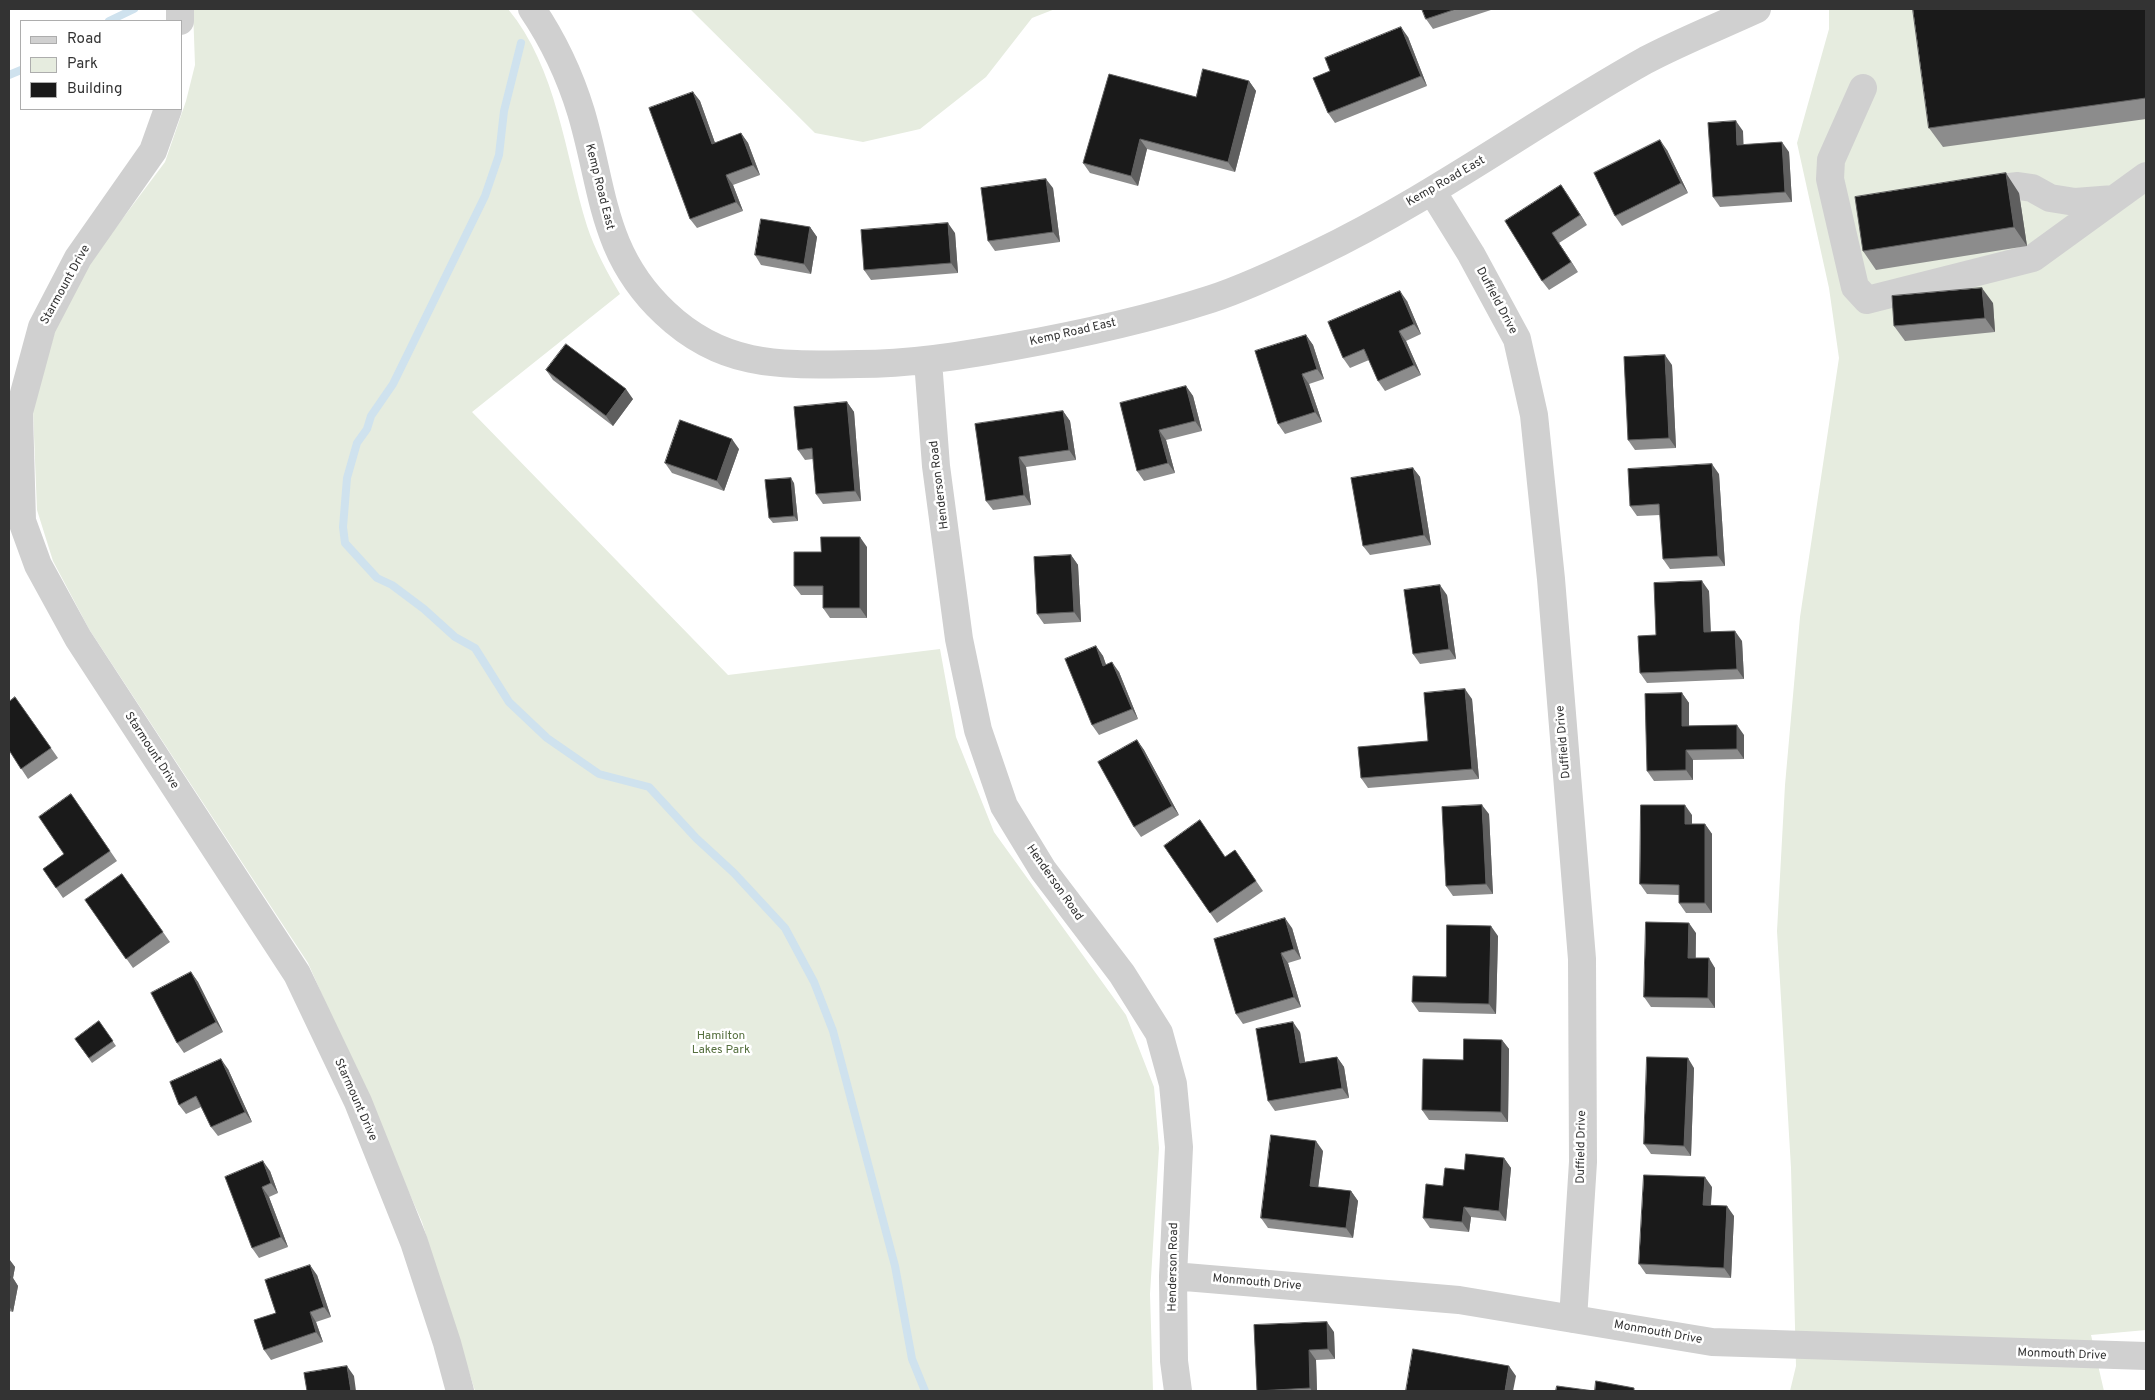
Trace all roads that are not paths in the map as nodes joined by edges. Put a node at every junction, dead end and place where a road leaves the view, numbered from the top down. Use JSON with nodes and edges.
{"nodes":[{"id":1,"x":532,"y":9,"type":"edge"},
{"id":2,"x":1757,"y":9,"type":"edge"},
{"id":3,"x":1863,"y":88,"type":"dead end"},
{"id":4,"x":168,"y":110,"type":"edge"},
{"id":5,"x":2146,"y":176,"type":"edge"},
{"id":6,"x":1432,"y":191,"type":"junction"},
{"id":7,"x":1951,"y":194,"type":"edge"},
{"id":8,"x":2114,"y":199,"type":"junction"},
{"id":9,"x":1865,"y":205,"type":"edge"},
{"id":10,"x":1836,"y":208,"type":"junction"},
{"id":11,"x":928,"y":361,"type":"junction"},
{"id":12,"x":16,"y":525,"type":"edge"},
{"id":13,"x":1173,"y":1276,"type":"junction"},
{"id":14,"x":1573,"y":1318,"type":"junction"},
{"id":15,"x":2146,"y":1356,"type":"edge"},
{"id":16,"x":460,"y":1391,"type":"edge"},
{"id":17,"x":1178,"y":1391,"type":"edge"}],
"edges":[{"from":1,"to":11,"type":"street","name":"Kemp Road East"},
{"from":2,"to":6,"type":"street","name":"Kemp Road East"},
{"from":3,"to":10,"type":"street"},
{"from":4,"to":12,"type":"street","name":"Starmount Drive"},
{"from":5,"to":8,"type":"street"},
{"from":6,"to":11,"type":"street","name":"Kemp Road East"},
{"from":6,"to":14,"type":"street","name":"Duffield Drive"},
{"from":7,"to":8,"type":"street"},
{"from":8,"to":10,"type":"street"},
{"from":9,"to":10,"type":"street"},
{"from":11,"to":13,"type":"street","name":"Henderson Road"},
{"from":12,"to":16,"type":"street","name":"Starmount Drive"},
{"from":13,"to":14,"type":"street","name":"Monmouth Drive"},
{"from":13,"to":17,"type":"street","name":"Henderson Road"},
{"from":14,"to":15,"type":"street","name":"Monmouth Drive"}]}
